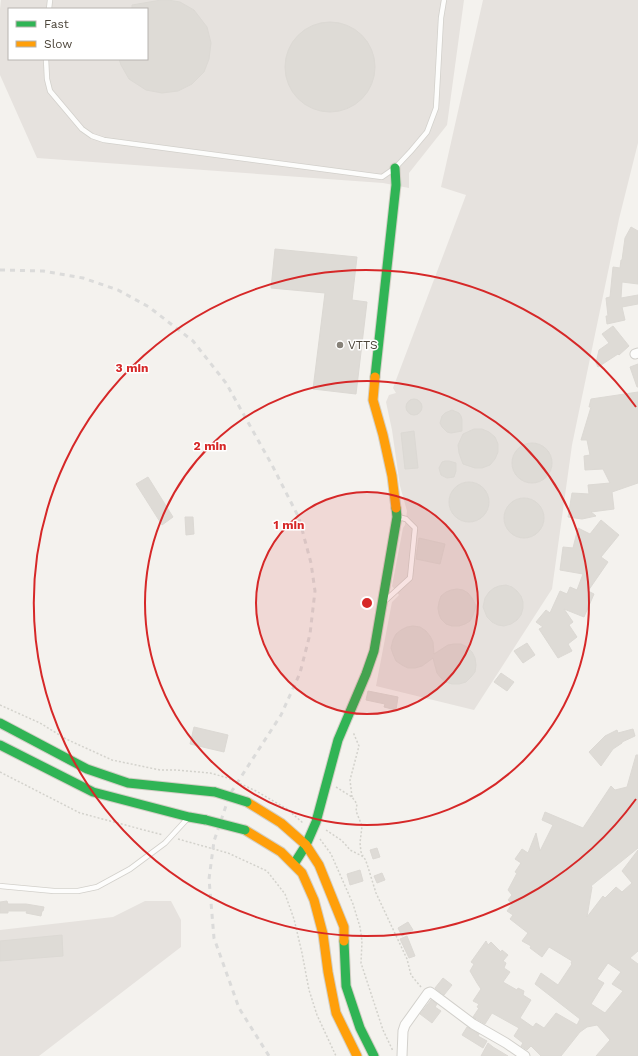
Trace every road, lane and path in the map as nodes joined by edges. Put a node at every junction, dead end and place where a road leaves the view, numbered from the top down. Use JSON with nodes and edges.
{"nodes":[{"id":1,"x":444,"y":0,"type":"edge"},
{"id":2,"x":46,"y":60,"type":"edge"},
{"id":3,"x":395,"y":168,"type":"junction"},
{"id":4,"x":397,"y":517,"type":"junction"},
{"id":5,"x":383,"y":603,"type":"junction"},
{"id":6,"x":0,"y":724,"type":"edge"},
{"id":7,"x":352,"y":730,"type":"dead end"},
{"id":8,"x":0,"y":745,"type":"edge"},
{"id":9,"x":0,"y":772,"type":"edge"},
{"id":10,"x":328,"y":774,"type":"junction"},
{"id":11,"x":352,"y":797,"type":"junction"},
{"id":12,"x":189,"y":817,"type":"junction"},
{"id":13,"x":316,"y":822,"type":"junction"},
{"id":14,"x":171,"y":837,"type":"junction"},
{"id":15,"x":306,"y":845,"type":"junction"},
{"id":16,"x":365,"y":859,"type":"junction"},
{"id":17,"x":294,"y":864,"type":"junction"},
{"id":18,"x":0,"y":886,"type":"edge"},
{"id":19,"x":427,"y":994,"type":"junction"},
{"id":20,"x":336,"y":1056,"type":"edge"},
{"id":21,"x":357,"y":1056,"type":"edge"},
{"id":22,"x":374,"y":1056,"type":"edge"},
{"id":23,"x":402,"y":1056,"type":"edge"},
{"id":24,"x":525,"y":1056,"type":"edge"}],
"edges":[{"from":1,"to":3,"type":"lane"},
{"from":2,"to":3,"type":"lane"},
{"from":3,"to":4,"type":"main road"},
{"from":4,"to":5,"type":"main road"},
{"from":4,"to":5,"type":"lane"},
{"from":5,"to":10,"type":"main road"},
{"from":6,"to":15,"type":"main road","bridge":true},
{"from":7,"to":11,"type":"path"},
{"from":8,"to":12,"type":"main road"},
{"from":9,"to":14,"type":"path"},
{"from":10,"to":11,"type":"path"},
{"from":10,"to":13,"type":"main road"},
{"from":11,"to":16,"type":"path"},
{"from":12,"to":14,"type":"lane"},
{"from":12,"to":17,"type":"main road","bridge":true},
{"from":13,"to":15,"type":"main road"},
{"from":13,"to":16,"type":"path"},
{"from":14,"to":18,"type":"lane"},
{"from":14,"to":20,"type":"path"},
{"from":15,"to":17,"type":"main road"},
{"from":15,"to":22,"type":"main road"},
{"from":16,"to":19,"type":"path"},
{"from":17,"to":21,"type":"main road"},
{"from":19,"to":23,"type":"street"},
{"from":19,"to":24,"type":"street"}]}
